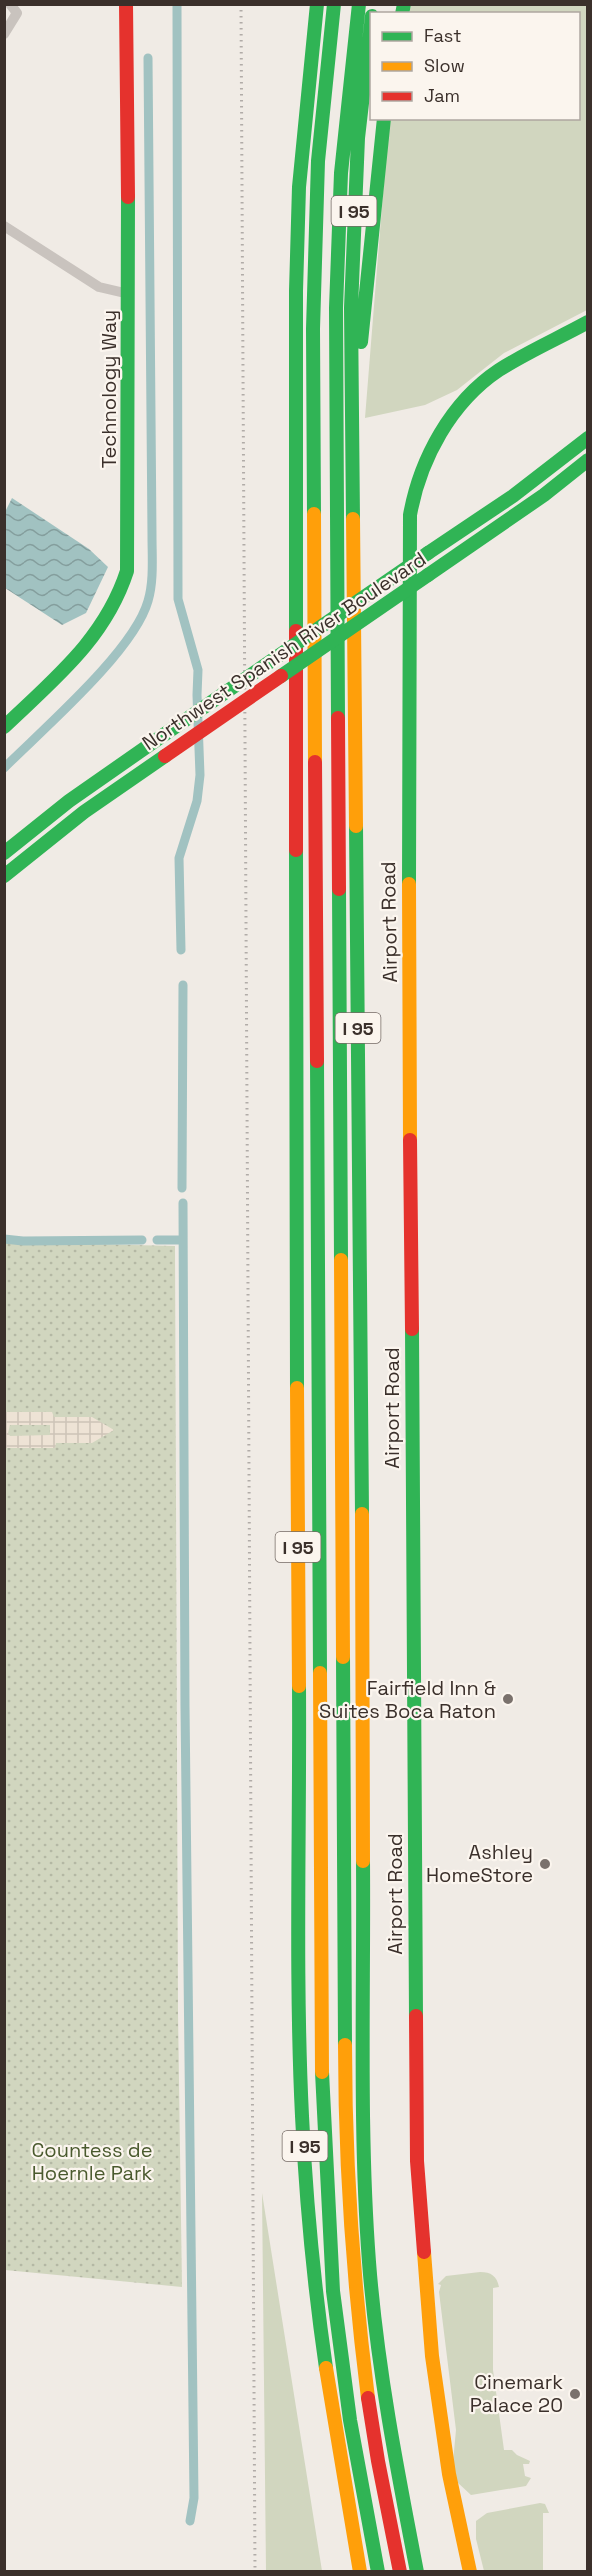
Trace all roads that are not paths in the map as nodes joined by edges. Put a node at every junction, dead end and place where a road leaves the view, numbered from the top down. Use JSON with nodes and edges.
{"nodes":[{"id":1,"x":126,"y":4,"type":"edge"},
{"id":2,"x":317,"y":4,"type":"edge"},
{"id":3,"x":334,"y":4,"type":"edge"},
{"id":4,"x":359,"y":4,"type":"edge"},
{"id":5,"x":14,"y":8,"type":"edge"},
{"id":6,"x":370,"y":33,"type":"edge"},
{"id":7,"x":4,"y":34,"type":"edge"},
{"id":8,"x":384,"y":120,"type":"edge"},
{"id":9,"x":4,"y":226,"type":"edge"},
{"id":10,"x":129,"y":294,"type":"junction"},
{"id":11,"x":588,"y":322,"type":"edge"},
{"id":12,"x":352,"y":407,"type":"junction"},
{"id":13,"x":588,"y":438,"type":"edge"},
{"id":14,"x":588,"y":460,"type":"edge"},
{"id":15,"x":4,"y":727,"type":"edge"},
{"id":16,"x":4,"y":853,"type":"edge"},
{"id":17,"x":4,"y":876,"type":"edge"},
{"id":18,"x":319,"y":1245,"type":"junction"},
{"id":19,"x":296,"y":1378,"type":"junction"},
{"id":20,"x":340,"y":1488,"type":"junction"},
{"id":21,"x":363,"y":1648,"type":"junction"},
{"id":22,"x":360,"y":2571,"type":"edge"},
{"id":23,"x":378,"y":2571,"type":"edge"},
{"id":24,"x":400,"y":2571,"type":"edge"},
{"id":25,"x":417,"y":2571,"type":"edge"},
{"id":26,"x":470,"y":2571,"type":"edge"}],
"edges":[{"from":1,"to":10,"type":"main road","name":"Technology Way"},
{"from":2,"to":19,"type":"main road","number":"I 95"},
{"from":3,"to":18,"type":"main road"},
{"from":4,"to":20,"type":"main road"},
{"from":5,"to":7,"type":"street"},
{"from":6,"to":12,"type":"main road","number":"I 95"},
{"from":8,"to":12,"type":"main road"},
{"from":9,"to":10,"type":"street"},
{"from":10,"to":15,"type":"main road","name":"Technology Way"},
{"from":11,"to":26,"type":"main road","name":"Airport Road"},
{"from":12,"to":21,"type":"main road","number":"I 95"},
{"from":13,"to":16,"type":"main road","name":"Northwest Spanish River Boulevard","bridge":true},
{"from":14,"to":17,"type":"main road","name":"Northwest Spanish River Boulevard","bridge":true},
{"from":18,"to":19,"type":"main road"},
{"from":18,"to":23,"type":"main road"},
{"from":19,"to":22,"type":"main road","number":"I 95"},
{"from":20,"to":21,"type":"main road"},
{"from":20,"to":24,"type":"main road"},
{"from":21,"to":25,"type":"main road","number":"I 95"}]}
